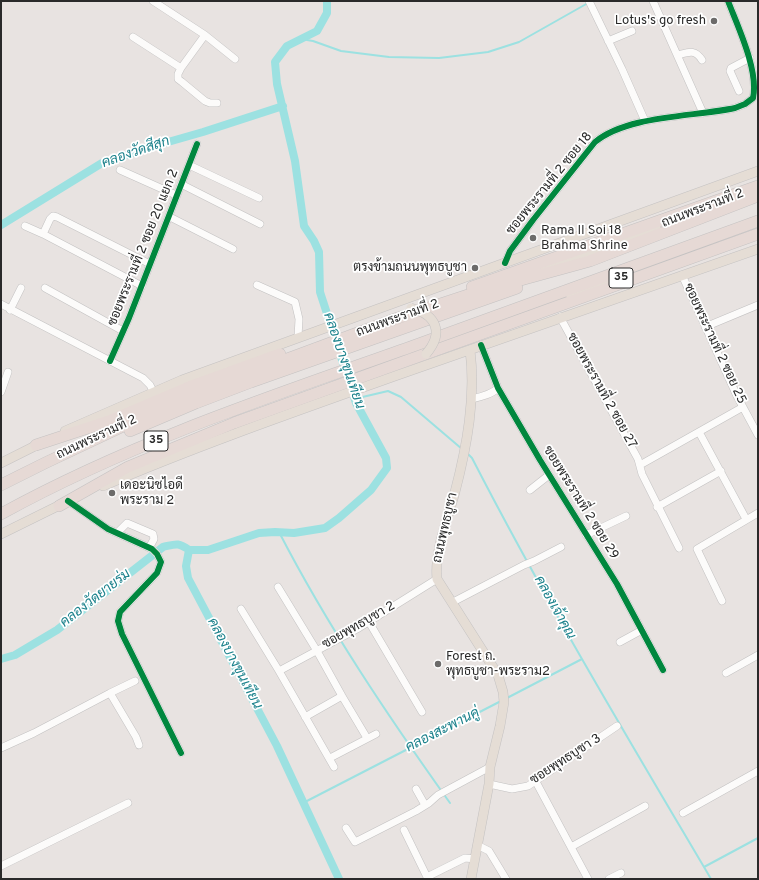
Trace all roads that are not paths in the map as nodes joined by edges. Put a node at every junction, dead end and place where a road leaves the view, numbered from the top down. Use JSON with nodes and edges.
{"nodes":[{"id":1,"x":153,"y":1,"type":"edge"},
{"id":2,"x":589,"y":1,"type":"edge"},
{"id":3,"x":653,"y":1,"type":"edge"},
{"id":4,"x":728,"y":1,"type":"edge"},
{"id":5,"x":632,"y":31,"type":"dead end"},
{"id":6,"x":205,"y":35,"type":"junction"},
{"id":7,"x":132,"y":37,"type":"dead end"},
{"id":8,"x":608,"y":41,"type":"junction"},
{"id":9,"x":678,"y":55,"type":"junction"},
{"id":10,"x":750,"y":58,"type":"junction"},
{"id":11,"x":235,"y":59,"type":"dead end"},
{"id":12,"x":702,"y":60,"type":"dead end"},
{"id":13,"x":181,"y":68,"type":"junction"},
{"id":14,"x":739,"y":91,"type":"dead end"},
{"id":15,"x":217,"y":103,"type":"dead end"},
{"id":16,"x":703,"y":113,"type":"junction"},
{"id":17,"x":645,"y":121,"type":"junction"},
{"id":18,"x":197,"y":144,"type":"dead end"},
{"id":19,"x":189,"y":165,"type":"junction"},
{"id":20,"x":120,"y":170,"type":"dead end"},
{"id":21,"x":758,"y":171,"type":"edge"},
{"id":22,"x":181,"y":184,"type":"junction"},
{"id":23,"x":758,"y":187,"type":"edge"},
{"id":24,"x":176,"y":195,"type":"junction"},
{"id":25,"x":758,"y":196,"type":"edge"},
{"id":26,"x":259,"y":198,"type":"dead end"},
{"id":27,"x":758,"y":202,"type":"edge"},
{"id":28,"x":170,"y":217,"type":"junction"},
{"id":29,"x":758,"y":220,"type":"edge"},
{"id":30,"x":260,"y":224,"type":"dead end"},
{"id":31,"x":25,"y":226,"type":"dead end"},
{"id":32,"x":758,"y":233,"type":"edge"},
{"id":33,"x":43,"y":234,"type":"junction"},
{"id":34,"x":233,"y":249,"type":"dead end"},
{"id":35,"x":758,"y":249,"type":"edge"},
{"id":36,"x":505,"y":263,"type":"junction"},
{"id":37,"x":150,"y":264,"type":"junction"},
{"id":38,"x":682,"y":275,"type":"junction"},
{"id":39,"x":257,"y":285,"type":"dead end"},
{"id":40,"x":142,"y":286,"type":"junction"},
{"id":41,"x":21,"y":288,"type":"dead end"},
{"id":42,"x":45,"y":288,"type":"dead end"},
{"id":43,"x":477,"y":292,"type":"junction"},
{"id":44,"x":1,"y":304,"type":"edge"},
{"id":45,"x":758,"y":305,"type":"edge"},
{"id":46,"x":411,"y":308,"type":"junction"},
{"id":47,"x":10,"y":310,"type":"junction"},
{"id":48,"x":560,"y":317,"type":"junction"},
{"id":49,"x":483,"y":322,"type":"junction"},
{"id":50,"x":705,"y":327,"type":"junction"},
{"id":51,"x":123,"y":331,"type":"junction"},
{"id":52,"x":301,"y":335,"type":"junction"},
{"id":53,"x":481,"y":345,"type":"junction"},
{"id":54,"x":470,"y":350,"type":"junction"},
{"id":55,"x":426,"y":354,"type":"junction"},
{"id":56,"x":110,"y":361,"type":"junction"},
{"id":57,"x":8,"y":372,"type":"dead end"},
{"id":58,"x":498,"y":388,"type":"junction"},
{"id":59,"x":153,"y":391,"type":"junction"},
{"id":60,"x":1,"y":392,"type":"edge"},
{"id":61,"x":471,"y":399,"type":"junction"},
{"id":62,"x":743,"y":407,"type":"junction"},
{"id":63,"x":109,"y":421,"type":"junction"},
{"id":64,"x":699,"y":432,"type":"junction"},
{"id":65,"x":758,"y":435,"type":"edge"},
{"id":66,"x":36,"y":445,"type":"junction"},
{"id":67,"x":1,"y":463,"type":"edge"},
{"id":68,"x":45,"y":463,"type":"junction"},
{"id":69,"x":640,"y":465,"type":"junction"},
{"id":70,"x":128,"y":467,"type":"junction"},
{"id":71,"x":721,"y":471,"type":"junction"},
{"id":72,"x":549,"y":476,"type":"junction"},
{"id":73,"x":1,"y":485,"type":"edge"},
{"id":74,"x":51,"y":488,"type":"junction"},
{"id":75,"x":530,"y":490,"type":"dead end"},
{"id":76,"x":1,"y":492,"type":"edge"},
{"id":77,"x":63,"y":504,"type":"junction"},
{"id":78,"x":658,"y":507,"type":"junction"},
{"id":79,"x":1,"y":509,"type":"edge"},
{"id":80,"x":758,"y":513,"type":"edge"},
{"id":81,"x":1,"y":514,"type":"edge"},
{"id":82,"x":626,"y":516,"type":"dead end"},
{"id":83,"x":746,"y":519,"type":"junction"},
{"id":84,"x":117,"y":533,"type":"junction"},
{"id":85,"x":1,"y":534,"type":"edge"},
{"id":86,"x":586,"y":534,"type":"junction"},
{"id":87,"x":561,"y":547,"type":"dead end"},
{"id":88,"x":150,"y":548,"type":"junction"},
{"id":89,"x":679,"y":548,"type":"dead end"},
{"id":90,"x":437,"y":579,"type":"junction"},
{"id":91,"x":278,"y":587,"type":"dead end"},
{"id":92,"x":722,"y":601,"type":"dead end"},
{"id":93,"x":453,"y":602,"type":"junction"},
{"id":94,"x":241,"y":609,"type":"dead end"},
{"id":95,"x":368,"y":622,"type":"junction"},
{"id":96,"x":642,"y":630,"type":"junction"},
{"id":97,"x":620,"y":642,"type":"dead end"},
{"id":98,"x":318,"y":651,"type":"junction"},
{"id":99,"x":758,"y":654,"type":"edge"},
{"id":100,"x":663,"y":670,"type":"dead end"},
{"id":101,"x":279,"y":671,"type":"junction"},
{"id":102,"x":726,"y":673,"type":"dead end"},
{"id":103,"x":135,"y":681,"type":"dead end"},
{"id":104,"x":110,"y":693,"type":"junction"},
{"id":105,"x":342,"y":696,"type":"junction"},
{"id":106,"x":422,"y":712,"type":"dead end"},
{"id":107,"x":305,"y":717,"type":"junction"},
{"id":108,"x":617,"y":726,"type":"dead end"},
{"id":109,"x":376,"y":734,"type":"dead end"},
{"id":110,"x":367,"y":738,"type":"junction"},
{"id":111,"x":139,"y":745,"type":"dead end"},
{"id":112,"x":1,"y":748,"type":"edge"},
{"id":113,"x":181,"y":753,"type":"dead end"},
{"id":114,"x":330,"y":758,"type":"junction"},
{"id":115,"x":334,"y":767,"type":"dead end"},
{"id":116,"x":490,"y":767,"type":"junction"},
{"id":117,"x":758,"y":771,"type":"edge"},
{"id":118,"x":535,"y":780,"type":"junction"},
{"id":119,"x":489,"y":784,"type":"junction"},
{"id":120,"x":416,"y":789,"type":"dead end"},
{"id":121,"x":128,"y":803,"type":"dead end"},
{"id":122,"x":425,"y":805,"type":"junction"},
{"id":123,"x":645,"y":806,"type":"dead end"},
{"id":124,"x":683,"y":813,"type":"dead end"},
{"id":125,"x":346,"y":828,"type":"dead end"},
{"id":126,"x":404,"y":830,"type":"dead end"},
{"id":127,"x":477,"y":845,"type":"junction"},
{"id":128,"x":570,"y":847,"type":"junction"},
{"id":129,"x":475,"y":859,"type":"junction"},
{"id":130,"x":1,"y":866,"type":"edge"},
{"id":131,"x":621,"y":873,"type":"dead end"},
{"id":132,"x":426,"y":878,"type":"edge"},
{"id":133,"x":471,"y":879,"type":"edge"},
{"id":134,"x":506,"y":879,"type":"edge"},
{"id":135,"x":588,"y":879,"type":"edge"},
{"id":136,"x":609,"y":879,"type":"edge"}],
"edges":[{"from":1,"to":6,"type":"street"},
{"from":2,"to":8,"type":"street"},
{"from":3,"to":9,"type":"street"},
{"from":4,"to":10,"type":"street","name":"ซอยพระรามที่ 2 ซอย 18"},
{"from":5,"to":8,"type":"street"},
{"from":6,"to":11,"type":"street"},
{"from":6,"to":13,"type":"street"},
{"from":7,"to":13,"type":"street"},
{"from":8,"to":17,"type":"street"},
{"from":9,"to":12,"type":"street"},
{"from":9,"to":16,"type":"street"},
{"from":10,"to":14,"type":"street"},
{"from":10,"to":16,"type":"street","name":"ซอยพระรามที่ 2 ซอย 18"},
{"from":13,"to":15,"type":"street"},
{"from":16,"to":17,"type":"street","name":"ซอยพระรามที่ 2 ซอย 18"},
{"from":17,"to":36,"type":"street","name":"ซอยพระรามที่ 2 ซอย 18"},
{"from":18,"to":19,"type":"street","name":"ซอยพระรามที่ 2 ซอย 20 แยก 2"},
{"from":19,"to":22,"type":"street","name":"ซอยพระรามที่ 2 ซอย 20 แยก 2"},
{"from":19,"to":26,"type":"street"},
{"from":20,"to":24,"type":"street"},
{"from":21,"to":36,"type":"main road","name":"ถนนพระรามที่ 2"},
{"from":22,"to":24,"type":"street","name":"ซอยพระรามที่ 2 ซอย 20 แยก 2"},
{"from":22,"to":30,"type":"street"},
{"from":23,"to":43,"type":"main road","name":"ถนนพระรามที่ 2","number":"35"},
{"from":23,"to":46,"type":"highway"},
{"from":24,"to":28,"type":"street","name":"ซอยพระรามที่ 2 ซอย 20 แยก 2"},
{"from":25,"to":43,"type":"highway"},
{"from":27,"to":76,"type":"highway"},
{"from":28,"to":34,"type":"street"},
{"from":28,"to":37,"type":"street","name":"ซอยพระรามที่ 2 ซอย 20 แยก 2"},
{"from":29,"to":49,"type":"highway"},
{"from":29,"to":79,"type":"highway"},
{"from":31,"to":33,"type":"street"},
{"from":32,"to":49,"type":"main road","name":"ถนนพระรามที่ 2","number":"35"},
{"from":32,"to":55,"type":"highway"},
{"from":33,"to":37,"type":"street"},
{"from":33,"to":40,"type":"street"},
{"from":35,"to":38,"type":"main road","number":"35"},
{"from":36,"to":52,"type":"main road","name":"ถนนพระรามที่ 2"},
{"from":37,"to":40,"type":"street","name":"ซอยพระรามที่ 2 ซอย 20 แยก 2"},
{"from":38,"to":48,"type":"main road","number":"35"},
{"from":38,"to":50,"type":"street","name":"ซอยพระรามที่ 2 ซอย 25"},
{"from":39,"to":52,"type":"street"},
{"from":40,"to":51,"type":"street","name":"ซอยพระรามที่ 2 ซอย 20 แยก 2"},
{"from":41,"to":47,"type":"street"},
{"from":42,"to":51,"type":"street"},
{"from":43,"to":68,"type":"highway","name":"ถนนพระรามที่ 2","number":"35"},
{"from":44,"to":47,"type":"street"},
{"from":45,"to":50,"type":"street"},
{"from":46,"to":55,"type":"main road","bridge":true},
{"from":46,"to":63,"type":"highway"},
{"from":47,"to":56,"type":"street"},
{"from":48,"to":53,"type":"main road","number":"35"},
{"from":48,"to":69,"type":"street","name":"ซอยพระรามที่ 2 ซอย 27"},
{"from":49,"to":74,"type":"highway","name":"ถนนพระรามที่ 2","number":"35"},
{"from":50,"to":62,"type":"street","name":"ซอยพระรามที่ 2 ซอย 25"},
{"from":51,"to":56,"type":"street","name":"ซอยพระรามที่ 2 ซอย 20 แยก 2"},
{"from":52,"to":59,"type":"main road","name":"ถนนพระรามที่ 2"},
{"from":53,"to":54,"type":"main road","number":"35"},
{"from":53,"to":58,"type":"street","name":"ซอยพระรามที่ 2 ซอย 29"},
{"from":54,"to":61,"type":"main road","name":"ถนนพุทธบูชา"},
{"from":54,"to":77,"type":"main road","number":"35"},
{"from":55,"to":70,"type":"highway"},
{"from":56,"to":59,"type":"street"},
{"from":57,"to":60,"type":"street"},
{"from":58,"to":61,"type":"street"},
{"from":58,"to":72,"type":"street","name":"ซอยพระรามที่ 2 ซอย 29"},
{"from":59,"to":66,"type":"main road","name":"ถนนพระรามที่ 2"},
{"from":61,"to":90,"type":"main road","name":"ถนนพุทธบูชา"},
{"from":62,"to":64,"type":"street"},
{"from":62,"to":65,"type":"street","name":"ซอยพระรามที่ 2 ซอย 25"},
{"from":63,"to":66,"type":"highway"},
{"from":63,"to":68,"type":"highway"},
{"from":64,"to":69,"type":"street"},
{"from":64,"to":71,"type":"street"},
{"from":66,"to":67,"type":"main road","name":"ถนนพระรามที่ 2"},
{"from":68,"to":73,"type":"highway","name":"ถนนพระรามที่ 2","number":"35"},
{"from":69,"to":78,"type":"street","name":"ซอยพระรามที่ 2 ซอย 27"},
{"from":70,"to":74,"type":"highway"},
{"from":70,"to":77,"type":"highway"},
{"from":71,"to":78,"type":"street"},
{"from":71,"to":83,"type":"street"},
{"from":72,"to":75,"type":"street"},
{"from":72,"to":86,"type":"street","name":"ซอยพระรามที่ 2 ซอย 29"},
{"from":74,"to":81,"type":"highway","name":"ถนนพระรามที่ 2","number":"35"},
{"from":77,"to":84,"type":"street"},
{"from":77,"to":85,"type":"main road","number":"35"},
{"from":78,"to":89,"type":"street","name":"ซอยพระรามที่ 2 ซอย 27"},
{"from":80,"to":83,"type":"street"},
{"from":82,"to":86,"type":"street"},
{"from":83,"to":92,"type":"street"},
{"from":84,"to":88,"type":"street"},
{"from":84,"to":88,"type":"street"},
{"from":86,"to":96,"type":"street","name":"ซอยพระรามที่ 2 ซอย 29"},
{"from":87,"to":93,"type":"street"},
{"from":88,"to":113,"type":"street"},
{"from":90,"to":93,"type":"main road","name":"ถนนพุทธบูชา"},
{"from":90,"to":95,"type":"street","name":"ซอยพุทธบูชา 2"},
{"from":91,"to":98,"type":"street"},
{"from":93,"to":116,"type":"main road","name":"ถนนพุทธบูชา"},
{"from":94,"to":101,"type":"street"},
{"from":95,"to":98,"type":"street","name":"ซอยพุทธบูชา 2"},
{"from":95,"to":106,"type":"street"},
{"from":96,"to":97,"type":"street"},
{"from":96,"to":100,"type":"street","name":"ซอยพระรามที่ 2 ซอย 29"},
{"from":98,"to":101,"type":"street","name":"ซอยพุทธบูชา 2"},
{"from":98,"to":105,"type":"street"},
{"from":99,"to":102,"type":"street"},
{"from":101,"to":107,"type":"street"},
{"from":103,"to":104,"type":"street"},
{"from":104,"to":111,"type":"street"},
{"from":104,"to":112,"type":"street"},
{"from":105,"to":107,"type":"street"},
{"from":105,"to":110,"type":"street"},
{"from":107,"to":114,"type":"street"},
{"from":108,"to":118,"type":"street","name":"ซอยพุทธบูชา 3"},
{"from":109,"to":110,"type":"street"},
{"from":110,"to":114,"type":"street"},
{"from":114,"to":115,"type":"street"},
{"from":116,"to":119,"type":"main road","name":"ถนนพุทธบูชา"},
{"from":116,"to":122,"type":"street"},
{"from":117,"to":124,"type":"street"},
{"from":118,"to":119,"type":"street","name":"ซอยพุทธบูชา 3"},
{"from":118,"to":128,"type":"street"},
{"from":119,"to":127,"type":"main road","name":"ถนนพุทธบูชา"},
{"from":120,"to":122,"type":"street"},
{"from":121,"to":130,"type":"street"},
{"from":122,"to":125,"type":"street"},
{"from":123,"to":128,"type":"street"},
{"from":126,"to":132,"type":"street"},
{"from":127,"to":129,"type":"main road","name":"ถนนพุทธบูชา"},
{"from":127,"to":134,"type":"street"},
{"from":128,"to":135,"type":"street"},
{"from":129,"to":132,"type":"street"},
{"from":129,"to":133,"type":"main road","name":"ถนนพุทธบูชา"},
{"from":131,"to":136,"type":"street"}]}
